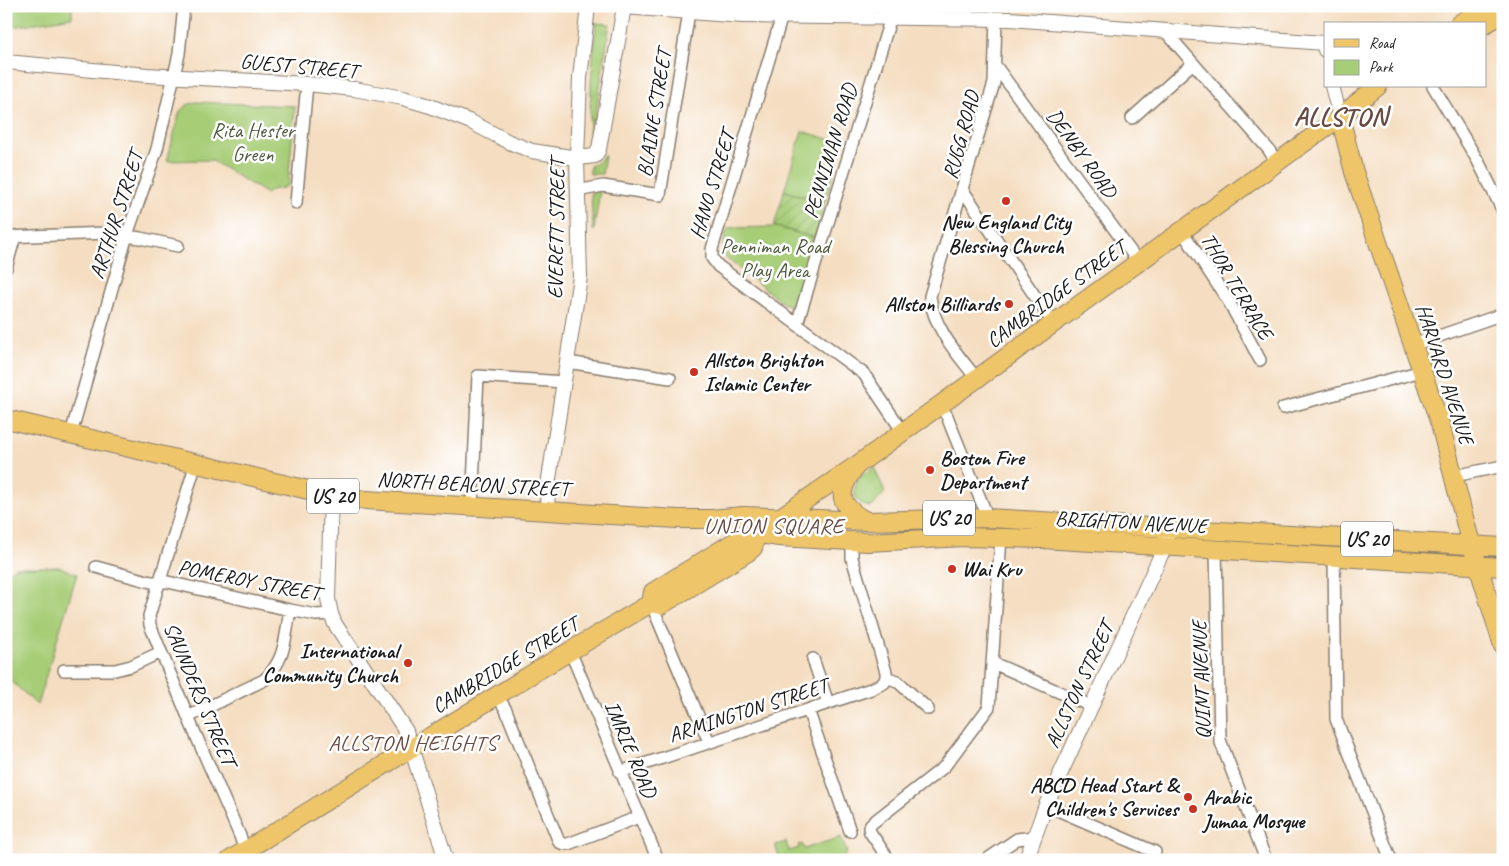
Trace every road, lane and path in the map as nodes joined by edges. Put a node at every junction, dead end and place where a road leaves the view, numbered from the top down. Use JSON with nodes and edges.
{"nodes":[{"id":1,"x":184,"y":6,"type":"edge"},
{"id":2,"x":624,"y":7,"type":"edge"},
{"id":3,"x":588,"y":10,"type":"edge"},
{"id":4,"x":689,"y":12,"type":"junction"},
{"id":5,"x":1486,"y":13,"type":"edge"},
{"id":6,"x":1503,"y":14,"type":"edge"},
{"id":7,"x":782,"y":16,"type":"junction"},
{"id":8,"x":891,"y":16,"type":"junction"},
{"id":9,"x":996,"y":18,"type":"junction"},
{"id":10,"x":1465,"y":22,"type":"edge"},
{"id":11,"x":1165,"y":31,"type":"junction"},
{"id":12,"x":1324,"y":47,"type":"edge"},
{"id":13,"x":6,"y":62,"type":"edge"},
{"id":14,"x":1193,"y":63,"type":"junction"},
{"id":15,"x":995,"y":65,"type":"junction"},
{"id":16,"x":174,"y":77,"type":"junction"},
{"id":17,"x":307,"y":84,"type":"junction"},
{"id":18,"x":1333,"y":88,"type":"edge"},
{"id":19,"x":1376,"y":88,"type":"edge"},
{"id":20,"x":1434,"y":88,"type":"edge"},
{"id":21,"x":1340,"y":117,"type":"junction"},
{"id":22,"x":1132,"y":118,"type":"dead end"},
{"id":23,"x":577,"y":158,"type":"junction"},
{"id":24,"x":1277,"y":162,"type":"junction"},
{"id":25,"x":962,"y":189,"type":"junction"},
{"id":26,"x":577,"y":191,"type":"junction"},
{"id":27,"x":296,"y":203,"type":"dead end"},
{"id":28,"x":1503,"y":211,"type":"edge"},
{"id":29,"x":1182,"y":231,"type":"junction"},
{"id":30,"x":127,"y":235,"type":"junction"},
{"id":31,"x":10,"y":236,"type":"edge"},
{"id":32,"x":178,"y":246,"type":"dead end"},
{"id":33,"x":1138,"y":263,"type":"junction"},
{"id":34,"x":6,"y":268,"type":"edge"},
{"id":35,"x":1503,"y":314,"type":"edge"},
{"id":36,"x":797,"y":324,"type":"junction"},
{"id":37,"x":1054,"y":324,"type":"junction"},
{"id":38,"x":1413,"y":345,"type":"junction"},
{"id":39,"x":1260,"y":360,"type":"dead end"},
{"id":40,"x":567,"y":362,"type":"junction"},
{"id":41,"x":1422,"y":371,"type":"junction"},
{"id":42,"x":670,"y":378,"type":"dead end"},
{"id":43,"x":978,"y":380,"type":"junction"},
{"id":44,"x":564,"y":382,"type":"junction"},
{"id":45,"x":940,"y":406,"type":"junction"},
{"id":46,"x":1283,"y":408,"type":"dead end"},
{"id":47,"x":6,"y":419,"type":"edge"},
{"id":48,"x":903,"y":432,"type":"junction"},
{"id":49,"x":71,"y":434,"type":"junction"},
{"id":50,"x":196,"y":463,"type":"junction"},
{"id":51,"x":857,"y":465,"type":"junction"},
{"id":52,"x":1503,"y":466,"type":"edge"},
{"id":53,"x":1454,"y":476,"type":"junction"},
{"id":54,"x":331,"y":495,"type":"junction"},
{"id":55,"x":472,"y":507,"type":"junction"},
{"id":56,"x":546,"y":511,"type":"junction"},
{"id":57,"x":780,"y":518,"type":"junction"},
{"id":58,"x":988,"y":518,"type":"junction"},
{"id":59,"x":676,"y":519,"type":"junction"},
{"id":60,"x":866,"y":521,"type":"junction"},
{"id":61,"x":1167,"y":528,"type":"junction"},
{"id":62,"x":757,"y":533,"type":"junction"},
{"id":63,"x":1002,"y":538,"type":"junction"},
{"id":64,"x":852,"y":542,"type":"junction"},
{"id":65,"x":1472,"y":545,"type":"junction"},
{"id":66,"x":1165,"y":546,"type":"junction"},
{"id":67,"x":1503,"y":547,"type":"edge"},
{"id":68,"x":1216,"y":550,"type":"junction"},
{"id":69,"x":1334,"y":557,"type":"junction"},
{"id":70,"x":1477,"y":566,"type":"junction"},
{"id":71,"x":96,"y":567,"type":"dead end"},
{"id":72,"x":1503,"y":567,"type":"edge"},
{"id":73,"x":159,"y":582,"type":"junction"},
{"id":74,"x":651,"y":603,"type":"junction"},
{"id":75,"x":290,"y":610,"type":"junction"},
{"id":76,"x":331,"y":614,"type":"junction"},
{"id":77,"x":1503,"y":646,"type":"edge"},
{"id":78,"x":161,"y":652,"type":"junction"},
{"id":79,"x":570,"y":652,"type":"junction"},
{"id":80,"x":813,"y":659,"type":"dead end"},
{"id":81,"x":993,"y":663,"type":"junction"},
{"id":82,"x":64,"y":670,"type":"dead end"},
{"id":83,"x":886,"y":678,"type":"junction"},
{"id":84,"x":497,"y":694,"type":"junction"},
{"id":85,"x":828,"y":703,"type":"junction"},
{"id":86,"x":1091,"y":706,"type":"junction"},
{"id":87,"x":928,"y":709,"type":"dead end"},
{"id":88,"x":808,"y":710,"type":"junction"},
{"id":89,"x":188,"y":717,"type":"junction"},
{"id":90,"x":709,"y":742,"type":"junction"},
{"id":91,"x":411,"y":749,"type":"junction"},
{"id":92,"x":620,"y":772,"type":"junction"},
{"id":93,"x":1046,"y":805,"type":"junction"},
{"id":94,"x":639,"y":817,"type":"junction"},
{"id":95,"x":850,"y":831,"type":"dead end"},
{"id":96,"x":1033,"y":836,"type":"junction"},
{"id":97,"x":1155,"y":852,"type":"dead end"},
{"id":98,"x":237,"y":855,"type":"edge"},
{"id":99,"x":446,"y":860,"type":"edge"},
{"id":100,"x":658,"y":860,"type":"edge"},
{"id":101,"x":889,"y":860,"type":"edge"},
{"id":102,"x":986,"y":860,"type":"edge"},
{"id":103,"x":1026,"y":860,"type":"edge"},
{"id":104,"x":1266,"y":860,"type":"edge"},
{"id":105,"x":1391,"y":860,"type":"edge"}],
"edges":[{"from":1,"to":16,"type":"street","name":"ARTHUR STREET"},
{"from":2,"to":4,"type":"street"},
{"from":2,"to":23,"type":"street"},
{"from":3,"to":23,"type":"street","name":"EVERETT STREET"},
{"from":4,"to":7,"type":"street"},
{"from":4,"to":26,"type":"street","name":"BLAINE STREET"},
{"from":5,"to":6,"type":"main road"},
{"from":5,"to":10,"type":"main road"},
{"from":7,"to":8,"type":"street"},
{"from":7,"to":36,"type":"street","name":"HANO STREET"},
{"from":8,"to":9,"type":"street"},
{"from":8,"to":36,"type":"street","name":"PENNIMAN ROAD"},
{"from":9,"to":11,"type":"street"},
{"from":9,"to":15,"type":"street","name":"RUGG ROAD"},
{"from":11,"to":12,"type":"street"},
{"from":11,"to":14,"type":"street"},
{"from":13,"to":16,"type":"street","name":"GUEST STREET"},
{"from":14,"to":22,"type":"street"},
{"from":14,"to":24,"type":"street"},
{"from":15,"to":25,"type":"street","name":"RUGG ROAD"},
{"from":15,"to":33,"type":"street","name":"DENBY ROAD"},
{"from":16,"to":17,"type":"street","name":"GUEST STREET"},
{"from":16,"to":30,"type":"street","name":"ARTHUR STREET"},
{"from":17,"to":23,"type":"street","name":"GUEST STREET"},
{"from":17,"to":27,"type":"street"},
{"from":18,"to":21,"type":"street"},
{"from":19,"to":21,"type":"main road","name":"CAMBRIDGE STREET"},
{"from":20,"to":28,"type":"street"},
{"from":21,"to":24,"type":"main road","name":"CAMBRIDGE STREET"},
{"from":21,"to":38,"type":"main road","name":"HARVARD AVENUE"},
{"from":23,"to":26,"type":"street","name":"EVERETT STREET"},
{"from":24,"to":29,"type":"main road","name":"CAMBRIDGE STREET"},
{"from":25,"to":37,"type":"street","name":"RUGG ROAD"},
{"from":25,"to":43,"type":"street"},
{"from":26,"to":40,"type":"street","name":"EVERETT STREET"},
{"from":29,"to":33,"type":"main road","name":"CAMBRIDGE STREET"},
{"from":29,"to":39,"type":"street","name":"THOR TERRACE"},
{"from":30,"to":31,"type":"street"},
{"from":30,"to":32,"type":"street"},
{"from":30,"to":49,"type":"street","name":"ARTHUR STREET"},
{"from":31,"to":34,"type":"street"},
{"from":33,"to":37,"type":"main road","name":"CAMBRIDGE STREET"},
{"from":35,"to":38,"type":"street"},
{"from":36,"to":48,"type":"street","name":"HANO STREET"},
{"from":37,"to":43,"type":"main road","name":"CAMBRIDGE STREET"},
{"from":38,"to":41,"type":"main road","name":"HARVARD AVENUE"},
{"from":40,"to":42,"type":"street"},
{"from":40,"to":44,"type":"street","name":"EVERETT STREET"},
{"from":41,"to":46,"type":"street"},
{"from":41,"to":53,"type":"main road","name":"HARVARD AVENUE"},
{"from":43,"to":45,"type":"main road","name":"CAMBRIDGE STREET"},
{"from":44,"to":55,"type":"street"},
{"from":44,"to":56,"type":"street","name":"EVERETT STREET"},
{"from":45,"to":48,"type":"main road","name":"CAMBRIDGE STREET"},
{"from":45,"to":58,"type":"street"},
{"from":47,"to":49,"type":"main road","name":"NORTH BEACON STREET","number":"US 20"},
{"from":48,"to":51,"type":"main road","name":"CAMBRIDGE STREET"},
{"from":49,"to":50,"type":"main road","name":"NORTH BEACON STREET","number":"US 20"},
{"from":50,"to":54,"type":"main road","name":"NORTH BEACON STREET","number":"US 20"},
{"from":50,"to":73,"type":"street","name":"SAUNDERS STREET"},
{"from":51,"to":57,"type":"main road","name":"CAMBRIDGE STREET"},
{"from":51,"to":60,"type":"main road"},
{"from":52,"to":53,"type":"street"},
{"from":53,"to":65,"type":"main road","name":"HARVARD AVENUE"},
{"from":54,"to":55,"type":"main road","name":"NORTH BEACON STREET","number":"US 20"},
{"from":54,"to":76,"type":"street"},
{"from":55,"to":56,"type":"main road","name":"NORTH BEACON STREET","number":"US 20"},
{"from":56,"to":59,"type":"main road","name":"NORTH BEACON STREET","number":"US 20"},
{"from":57,"to":59,"type":"main road","name":"NORTH BEACON STREET","number":"US 20"},
{"from":57,"to":60,"type":"main road","name":"BRIGHTON AVENUE","number":"US 20"},
{"from":57,"to":62,"type":"main road","name":"CAMBRIDGE STREET"},
{"from":58,"to":60,"type":"main road","name":"BRIGHTON AVENUE","number":"US 20"},
{"from":58,"to":61,"type":"main road","name":"BRIGHTON AVENUE","number":"US 20"},
{"from":59,"to":62,"type":"main road","name":"NORTH BEACON STREET","number":"US 20"},
{"from":61,"to":65,"type":"main road","name":"BRIGHTON AVENUE","number":"US 20"},
{"from":61,"to":66,"type":"street","name":"ALLSTON STREET"},
{"from":62,"to":64,"type":"main road","name":"BRIGHTON AVENUE","number":"US 20"},
{"from":62,"to":74,"type":"main road","name":"CAMBRIDGE STREET"},
{"from":62,"to":74,"type":"main road","name":"CAMBRIDGE STREET"},
{"from":63,"to":64,"type":"main road","name":"BRIGHTON AVENUE","number":"US 20"},
{"from":63,"to":66,"type":"main road","name":"BRIGHTON AVENUE","number":"US 20"},
{"from":63,"to":81,"type":"street"},
{"from":64,"to":83,"type":"street"},
{"from":65,"to":67,"type":"main road","name":"BRIGHTON AVENUE","number":"US 20"},
{"from":65,"to":70,"type":"main road","name":"HARVARD AVENUE"},
{"from":66,"to":68,"type":"main road","name":"BRIGHTON AVENUE","number":"US 20"},
{"from":66,"to":86,"type":"street","name":"ALLSTON STREET"},
{"from":68,"to":69,"type":"main road","name":"BRIGHTON AVENUE","number":"US 20"},
{"from":68,"to":104,"type":"street","name":"QUINT AVENUE"},
{"from":69,"to":70,"type":"main road","name":"BRIGHTON AVENUE","number":"US 20"},
{"from":69,"to":105,"type":"street"},
{"from":70,"to":72,"type":"main road","name":"BRIGHTON AVENUE","number":"US 20"},
{"from":70,"to":77,"type":"main road","name":"HARVARD AVENUE"},
{"from":71,"to":73,"type":"street","name":"POMEROY STREET"},
{"from":73,"to":75,"type":"street","name":"POMEROY STREET"},
{"from":73,"to":78,"type":"street","name":"SAUNDERS STREET"},
{"from":74,"to":79,"type":"main road","name":"CAMBRIDGE STREET"},
{"from":74,"to":90,"type":"street"},
{"from":75,"to":76,"type":"street","name":"POMEROY STREET"},
{"from":75,"to":89,"type":"street"},
{"from":76,"to":91,"type":"street"},
{"from":78,"to":82,"type":"street"},
{"from":78,"to":89,"type":"street","name":"SAUNDERS STREET"},
{"from":79,"to":84,"type":"main road","name":"CAMBRIDGE STREET"},
{"from":79,"to":92,"type":"street","name":"IMRIE ROAD"},
{"from":80,"to":85,"type":"street"},
{"from":81,"to":86,"type":"street"},
{"from":81,"to":101,"type":"street"},
{"from":83,"to":85,"type":"street","name":"ARMINGTON STREET"},
{"from":83,"to":87,"type":"street"},
{"from":84,"to":91,"type":"main road","name":"CAMBRIDGE STREET"},
{"from":84,"to":94,"type":"street"},
{"from":85,"to":88,"type":"street","name":"ARMINGTON STREET"},
{"from":86,"to":93,"type":"street","name":"ALLSTON STREET"},
{"from":88,"to":90,"type":"street","name":"ARMINGTON STREET"},
{"from":88,"to":95,"type":"street"},
{"from":89,"to":98,"type":"street","name":"SAUNDERS STREET"},
{"from":90,"to":92,"type":"street","name":"ARMINGTON STREET"},
{"from":91,"to":98,"type":"main road","name":"CAMBRIDGE STREET"},
{"from":91,"to":99,"type":"street"},
{"from":92,"to":94,"type":"street","name":"IMRIE ROAD"},
{"from":93,"to":96,"type":"street","name":"ALLSTON STREET"},
{"from":93,"to":97,"type":"street"},
{"from":94,"to":100,"type":"street","name":"IMRIE ROAD"},
{"from":96,"to":102,"type":"street"},
{"from":96,"to":103,"type":"street","name":"ALLSTON STREET"}]}
